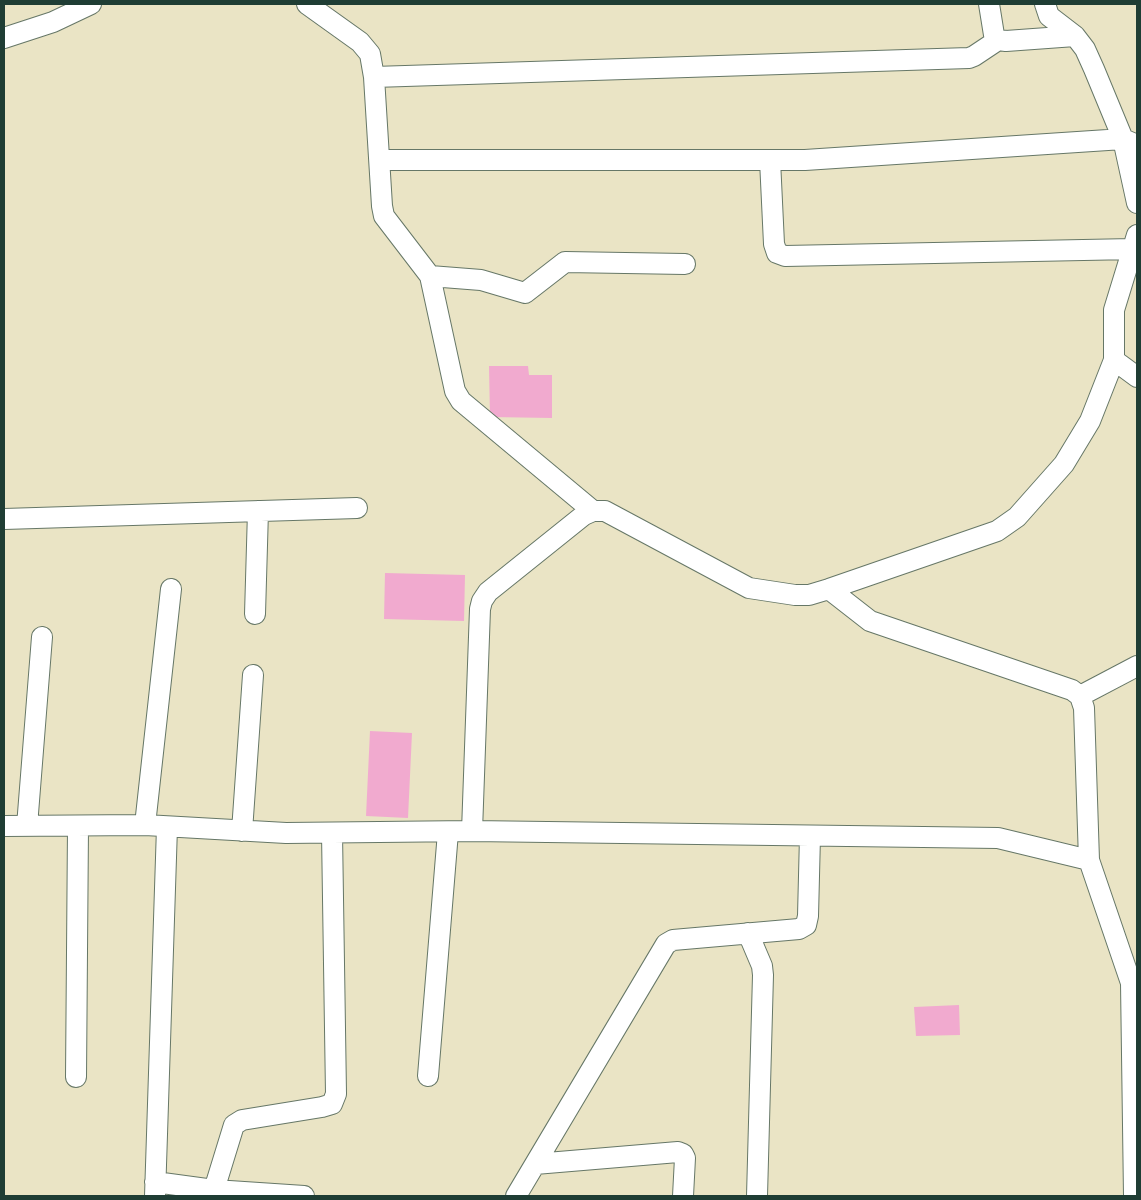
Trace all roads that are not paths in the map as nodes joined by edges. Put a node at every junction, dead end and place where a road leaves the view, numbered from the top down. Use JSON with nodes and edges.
{"nodes":[{"id":1,"x":91,"y":4,"type":"edge"},
{"id":2,"x":306,"y":4,"type":"edge"},
{"id":3,"x":989,"y":4,"type":"edge"},
{"id":4,"x":1044,"y":4,"type":"edge"},
{"id":5,"x":1075,"y":36,"type":"junction"},
{"id":6,"x":4,"y":38,"type":"edge"},
{"id":7,"x":998,"y":40,"type":"junction"},
{"id":8,"x":374,"y":77,"type":"junction"},
{"id":9,"x":1130,"y":142,"type":"edge"},
{"id":10,"x":380,"y":160,"type":"junction"},
{"id":11,"x":770,"y":160,"type":"junction"},
{"id":12,"x":1137,"y":202,"type":"edge"},
{"id":13,"x":1135,"y":242,"type":"edge"},
{"id":14,"x":684,"y":264,"type":"dead end"},
{"id":15,"x":430,"y":276,"type":"junction"},
{"id":16,"x":1114,"y":360,"type":"junction"},
{"id":17,"x":1137,"y":377,"type":"edge"},
{"id":18,"x":357,"y":508,"type":"dead end"},
{"id":19,"x":593,"y":511,"type":"junction"},
{"id":20,"x":258,"y":512,"type":"junction"},
{"id":21,"x":4,"y":519,"type":"edge"},
{"id":22,"x":171,"y":589,"type":"dead end"},
{"id":23,"x":829,"y":589,"type":"junction"},
{"id":24,"x":256,"y":614,"type":"dead end"},
{"id":25,"x":42,"y":637,"type":"dead end"},
{"id":26,"x":1137,"y":666,"type":"edge"},
{"id":27,"x":253,"y":675,"type":"dead end"},
{"id":28,"x":1080,"y":696,"type":"junction"},
{"id":29,"x":145,"y":825,"type":"junction"},
{"id":30,"x":4,"y":826,"type":"edge"},
{"id":31,"x":27,"y":826,"type":"junction"},
{"id":32,"x":78,"y":827,"type":"junction"},
{"id":33,"x":167,"y":827,"type":"junction"},
{"id":34,"x":242,"y":831,"type":"junction"},
{"id":35,"x":472,"y":831,"type":"junction"},
{"id":36,"x":448,"y":832,"type":"junction"},
{"id":37,"x":332,"y":833,"type":"junction"},
{"id":38,"x":810,"y":836,"type":"junction"},
{"id":39,"x":1089,"y":860,"type":"junction"},
{"id":40,"x":748,"y":933,"type":"junction"},
{"id":41,"x":1129,"y":949,"type":"edge"},
{"id":42,"x":1134,"y":982,"type":"edge"},
{"id":43,"x":428,"y":1076,"type":"dead end"},
{"id":44,"x":76,"y":1077,"type":"dead end"},
{"id":45,"x":1135,"y":1097,"type":"edge"},
{"id":46,"x":535,"y":1164,"type":"junction"},
{"id":47,"x":155,"y":1189,"type":"edge"},
{"id":48,"x":214,"y":1190,"type":"junction"},
{"id":49,"x":304,"y":1196,"type":"edge"},
{"id":50,"x":516,"y":1196,"type":"edge"},
{"id":51,"x":683,"y":1196,"type":"edge"},
{"id":52,"x":757,"y":1196,"type":"edge"},
{"id":53,"x":1134,"y":1196,"type":"edge"}],
"edges":[{"from":1,"to":6,"type":"street"},
{"from":2,"to":8,"type":"street"},
{"from":3,"to":7,"type":"street"},
{"from":4,"to":5,"type":"street"},
{"from":5,"to":7,"type":"street"},
{"from":5,"to":9,"type":"street"},
{"from":7,"to":8,"type":"street"},
{"from":8,"to":10,"type":"street"},
{"from":9,"to":11,"type":"street"},
{"from":9,"to":12,"type":"street"},
{"from":10,"to":11,"type":"street"},
{"from":10,"to":15,"type":"street"},
{"from":11,"to":13,"type":"street"},
{"from":13,"to":16,"type":"street"},
{"from":14,"to":15,"type":"street"},
{"from":15,"to":19,"type":"street"},
{"from":16,"to":17,"type":"street"},
{"from":16,"to":23,"type":"street"},
{"from":18,"to":20,"type":"street"},
{"from":19,"to":23,"type":"street"},
{"from":19,"to":35,"type":"street"},
{"from":20,"to":21,"type":"street"},
{"from":20,"to":24,"type":"street"},
{"from":22,"to":29,"type":"street"},
{"from":23,"to":28,"type":"street"},
{"from":25,"to":31,"type":"street"},
{"from":26,"to":28,"type":"street"},
{"from":27,"to":34,"type":"street"},
{"from":28,"to":39,"type":"street"},
{"from":29,"to":32,"type":"street"},
{"from":29,"to":33,"type":"street"},
{"from":30,"to":31,"type":"street"},
{"from":31,"to":32,"type":"street"},
{"from":32,"to":44,"type":"street"},
{"from":33,"to":34,"type":"street"},
{"from":33,"to":47,"type":"street"},
{"from":34,"to":37,"type":"street"},
{"from":35,"to":36,"type":"street"},
{"from":35,"to":38,"type":"street"},
{"from":36,"to":37,"type":"street"},
{"from":36,"to":43,"type":"street"},
{"from":37,"to":48,"type":"street"},
{"from":38,"to":39,"type":"street"},
{"from":38,"to":40,"type":"street"},
{"from":39,"to":41,"type":"street"},
{"from":40,"to":46,"type":"street"},
{"from":40,"to":52,"type":"street"},
{"from":41,"to":42,"type":"street"},
{"from":42,"to":45,"type":"street"},
{"from":45,"to":53,"type":"street"},
{"from":46,"to":50,"type":"street"},
{"from":46,"to":51,"type":"street"},
{"from":47,"to":48,"type":"street"},
{"from":48,"to":49,"type":"street"}]}
